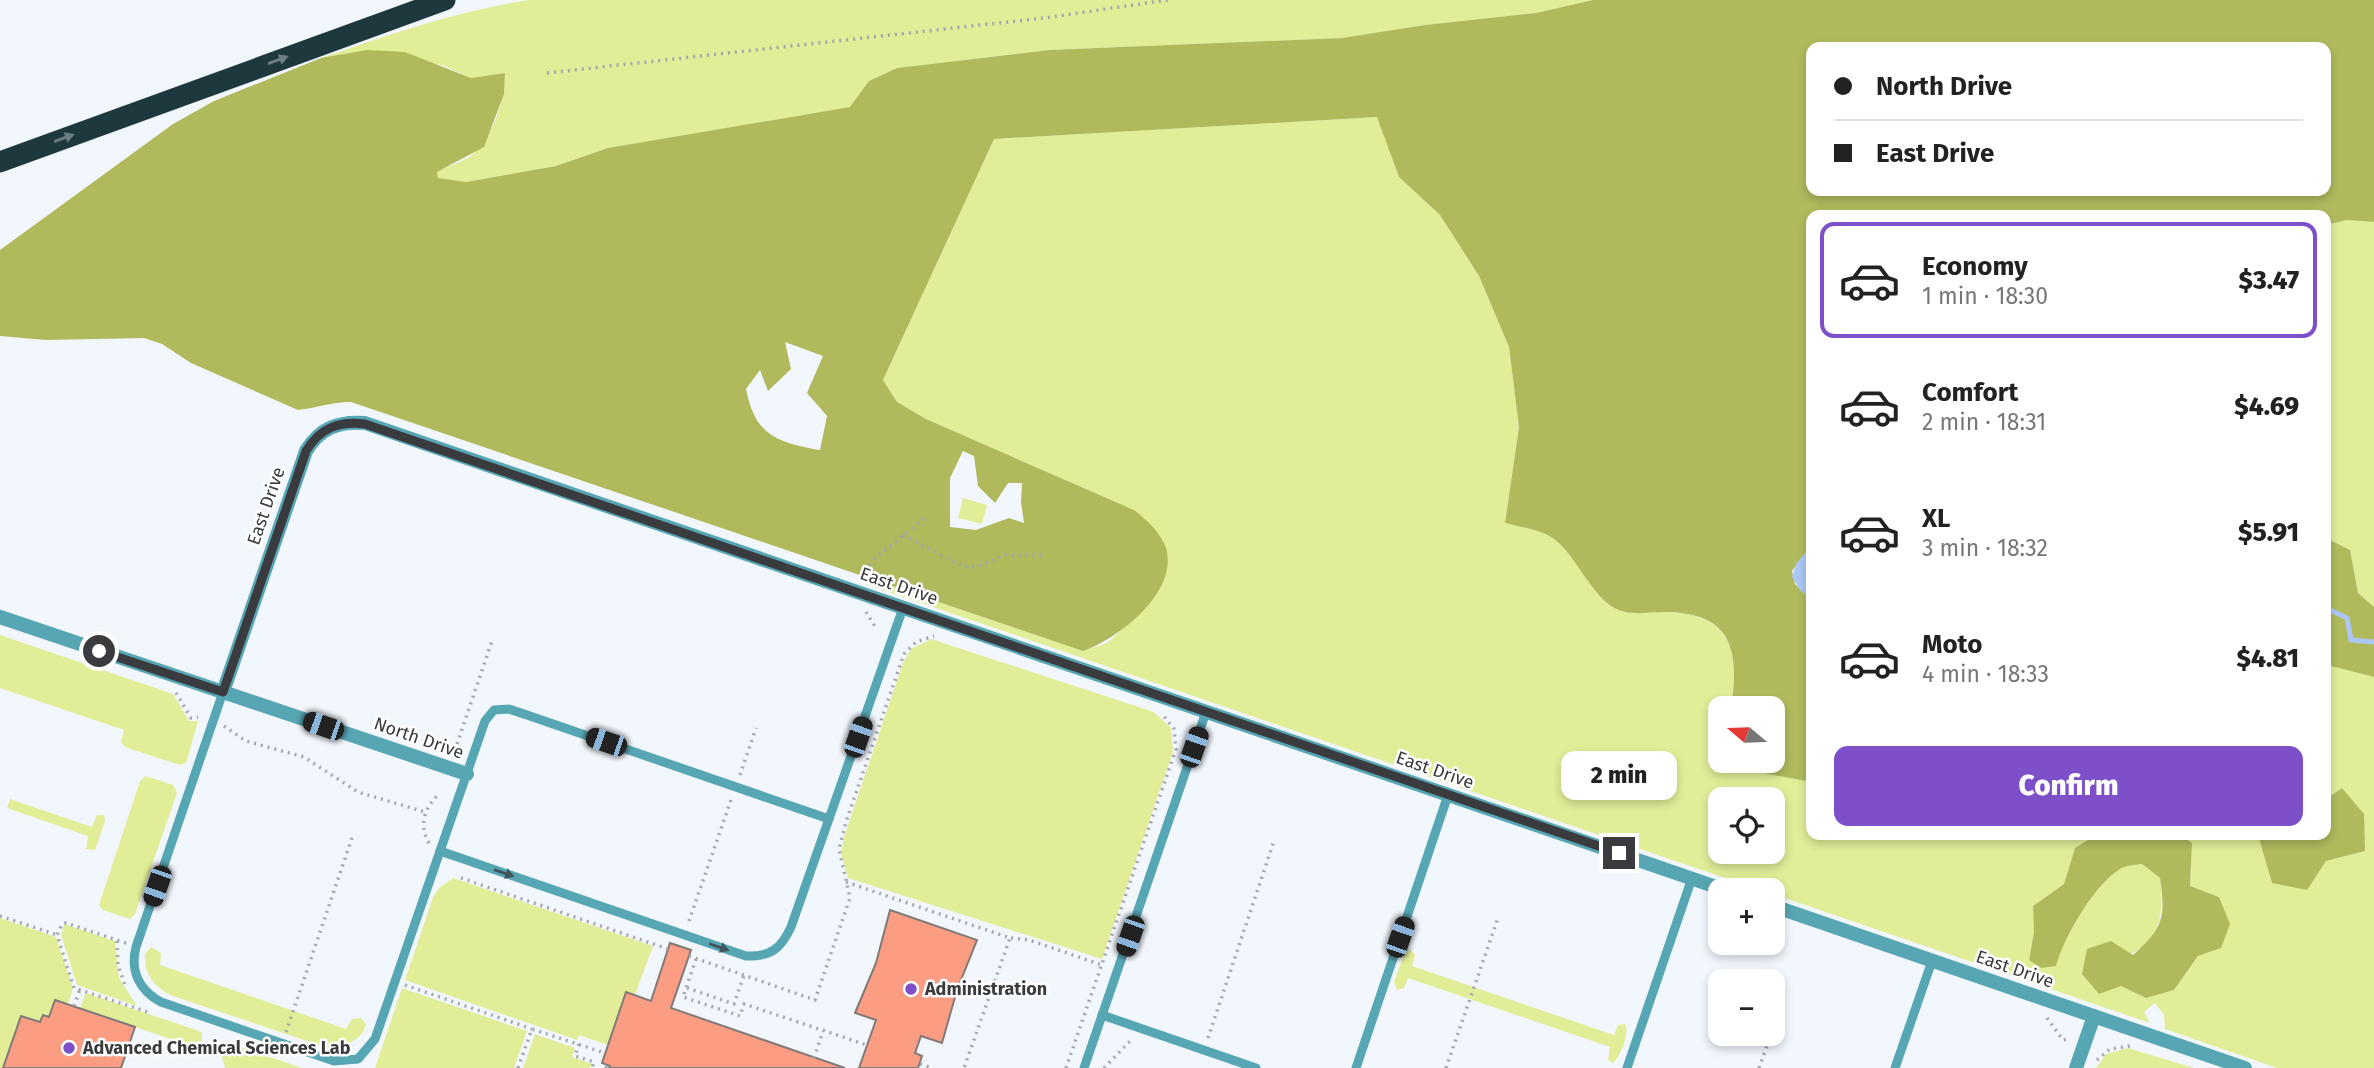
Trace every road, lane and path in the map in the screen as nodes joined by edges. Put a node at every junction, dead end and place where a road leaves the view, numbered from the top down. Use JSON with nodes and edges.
{"nodes":[{"id":1,"x":445,"y":0,"type":"edge"},
{"id":2,"x":1168,"y":0,"type":"edge"},
{"id":3,"x":547,"y":73,"type":"dead end"},
{"id":4,"x":0,"y":162,"type":"edge"},
{"id":5,"x":926,"y":517,"type":"dead end"},
{"id":6,"x":903,"y":535,"type":"junction"},
{"id":7,"x":1041,"y":555,"type":"dead end"},
{"id":8,"x":860,"y":582,"type":"dead end"},
{"id":9,"x":903,"y":608,"type":"junction"},
{"id":10,"x":0,"y":617,"type":"edge"},
{"id":11,"x":940,"y":637,"type":"dead end"},
{"id":12,"x":493,"y":638,"type":"dead end"},
{"id":13,"x":223,"y":692,"type":"junction"},
{"id":14,"x":1159,"y":712,"type":"dead end"},
{"id":15,"x":1206,"y":712,"type":"junction"},
{"id":16,"x":224,"y":726,"type":"dead end"},
{"id":17,"x":756,"y":728,"type":"dead end"},
{"id":18,"x":457,"y":744,"type":"dead end"},
{"id":19,"x":467,"y":775,"type":"junction"},
{"id":20,"x":739,"y":777,"type":"dead end"},
{"id":21,"x":440,"y":793,"type":"dead end"},
{"id":22,"x":1448,"y":795,"type":"junction"},
{"id":23,"x":733,"y":796,"type":"dead end"},
{"id":24,"x":425,"y":812,"type":"junction"},
{"id":25,"x":829,"y":819,"type":"junction"},
{"id":26,"x":353,"y":835,"type":"dead end"},
{"id":27,"x":1274,"y":841,"type":"dead end"},
{"id":28,"x":429,"y":843,"type":"dead end"},
{"id":29,"x":440,"y":851,"type":"junction"},
{"id":30,"x":461,"y":878,"type":"dead end"},
{"id":31,"x":1692,"y":878,"type":"junction"},
{"id":32,"x":846,"y":882,"type":"junction"},
{"id":33,"x":1708,"y":884,"type":"edge"},
{"id":34,"x":1785,"y":910,"type":"edge"},
{"id":35,"x":0,"y":916,"type":"edge"},
{"id":36,"x":1498,"y":918,"type":"dead end"},
{"id":37,"x":690,"y":921,"type":"dead end"},
{"id":38,"x":57,"y":935,"type":"junction"},
{"id":39,"x":1010,"y":938,"type":"junction"},
{"id":40,"x":136,"y":947,"type":"junction"},
{"id":41,"x":668,"y":949,"type":"dead end"},
{"id":42,"x":689,"y":956,"type":"dead end"},
{"id":43,"x":696,"y":959,"type":"junction"},
{"id":44,"x":1932,"y":961,"type":"junction"},
{"id":45,"x":1102,"y":965,"type":"junction"},
{"id":46,"x":744,"y":975,"type":"junction"},
{"id":47,"x":395,"y":982,"type":"junction"},
{"id":48,"x":687,"y":988,"type":"junction"},
{"id":49,"x":80,"y":989,"type":"junction"},
{"id":50,"x":74,"y":1006,"type":"dead end"},
{"id":51,"x":152,"y":1014,"type":"dead end"},
{"id":52,"x":1102,"y":1015,"type":"junction"},
{"id":53,"x":2094,"y":1016,"type":"junction"},
{"id":54,"x":532,"y":1028,"type":"junction"},
{"id":55,"x":823,"y":1031,"type":"junction"},
{"id":56,"x":285,"y":1034,"type":"dead end"},
{"id":57,"x":1207,"y":1041,"type":"dead end"},
{"id":58,"x":1143,"y":1043,"type":"dead end"},
{"id":59,"x":579,"y":1044,"type":"junction"},
{"id":60,"x":867,"y":1045,"type":"dead end"},
{"id":61,"x":1767,"y":1046,"type":"edge"},
{"id":62,"x":2136,"y":1047,"type":"dead end"},
{"id":63,"x":605,"y":1053,"type":"dead end"},
{"id":64,"x":814,"y":1058,"type":"dead end"},
{"id":65,"x":920,"y":1064,"type":"dead end"},
{"id":66,"x":518,"y":1068,"type":"edge"},
{"id":67,"x":592,"y":1068,"type":"edge"},
{"id":68,"x":932,"y":1068,"type":"edge"},
{"id":69,"x":964,"y":1068,"type":"edge"},
{"id":70,"x":1066,"y":1068,"type":"edge"},
{"id":71,"x":1084,"y":1068,"type":"edge"},
{"id":72,"x":1104,"y":1068,"type":"edge"},
{"id":73,"x":1256,"y":1068,"type":"edge"},
{"id":74,"x":1356,"y":1068,"type":"edge"},
{"id":75,"x":1446,"y":1068,"type":"edge"},
{"id":76,"x":1627,"y":1068,"type":"edge"},
{"id":77,"x":1759,"y":1068,"type":"edge"},
{"id":78,"x":1895,"y":1068,"type":"edge"},
{"id":79,"x":2076,"y":1068,"type":"edge"},
{"id":80,"x":2094,"y":1068,"type":"edge"},
{"id":81,"x":2245,"y":1068,"type":"edge"}],
"edges":[{"from":4,"to":1,"type":"highway","one_way":true},
{"from":2,"to":3,"type":"path"},
{"from":5,"to":6,"type":"path"},
{"from":6,"to":7,"type":"path"},
{"from":6,"to":8,"type":"path"},
{"from":9,"to":13,"type":"street","name":"East Drive"},
{"from":9,"to":15,"type":"street","name":"East Drive"},
{"from":9,"to":25,"type":"lane"},
{"from":10,"to":13,"type":"street","name":"North Drive"},
{"from":11,"to":32,"type":"path"},
{"from":12,"to":18,"type":"path"},
{"from":13,"to":19,"type":"street","name":"North Drive"},
{"from":13,"to":40,"type":"lane"},
{"from":14,"to":45,"type":"path"},
{"from":15,"to":22,"type":"street","name":"East Drive"},
{"from":15,"to":52,"type":"lane"},
{"from":16,"to":24,"type":"path"},
{"from":17,"to":20,"type":"path"},
{"from":19,"to":25,"type":"lane"},
{"from":19,"to":29,"type":"lane"},
{"from":21,"to":24,"type":"path"},
{"from":22,"to":31,"type":"street","name":"East Drive"},
{"from":22,"to":74,"type":"lane"},
{"from":23,"to":37,"type":"path"},
{"from":24,"to":28,"type":"path"},
{"from":29,"to":25,"type":"lane","one_way":true},
{"from":26,"to":56,"type":"path"},
{"from":27,"to":57,"type":"path"},
{"from":29,"to":47,"type":"lane"},
{"from":30,"to":41,"type":"path"},
{"from":31,"to":33,"type":"street","name":"East Drive"},
{"from":31,"to":76,"type":"lane"},
{"from":32,"to":39,"type":"path"},
{"from":32,"to":46,"type":"path"},
{"from":34,"to":44,"type":"street","name":"East Drive"},
{"from":35,"to":38,"type":"path"},
{"from":36,"to":75,"type":"path"},
{"from":38,"to":40,"type":"path"},
{"from":38,"to":49,"type":"path"},
{"from":39,"to":45,"type":"path"},
{"from":39,"to":69,"type":"path"},
{"from":40,"to":47,"type":"lane"},
{"from":42,"to":43,"type":"path"},
{"from":43,"to":46,"type":"path"},
{"from":43,"to":48,"type":"path"},
{"from":44,"to":53,"type":"street","name":"East Drive"},
{"from":44,"to":78,"type":"lane"},
{"from":45,"to":70,"type":"path"},
{"from":46,"to":48,"type":"path"},
{"from":47,"to":54,"type":"path"},
{"from":48,"to":55,"type":"path"},
{"from":49,"to":50,"type":"path"},
{"from":49,"to":51,"type":"path"},
{"from":52,"to":71,"type":"lane"},
{"from":52,"to":73,"type":"lane"},
{"from":53,"to":79,"type":"street"},
{"from":53,"to":81,"type":"street","name":"East Drive"},
{"from":54,"to":59,"type":"path"},
{"from":54,"to":66,"type":"path"},
{"from":55,"to":60,"type":"path"},
{"from":55,"to":64,"type":"path"},
{"from":58,"to":72,"type":"path"},
{"from":59,"to":63,"type":"path"},
{"from":59,"to":67,"type":"path"},
{"from":61,"to":77,"type":"path"},
{"from":62,"to":80,"type":"path"},
{"from":65,"to":68,"type":"path"}]}
